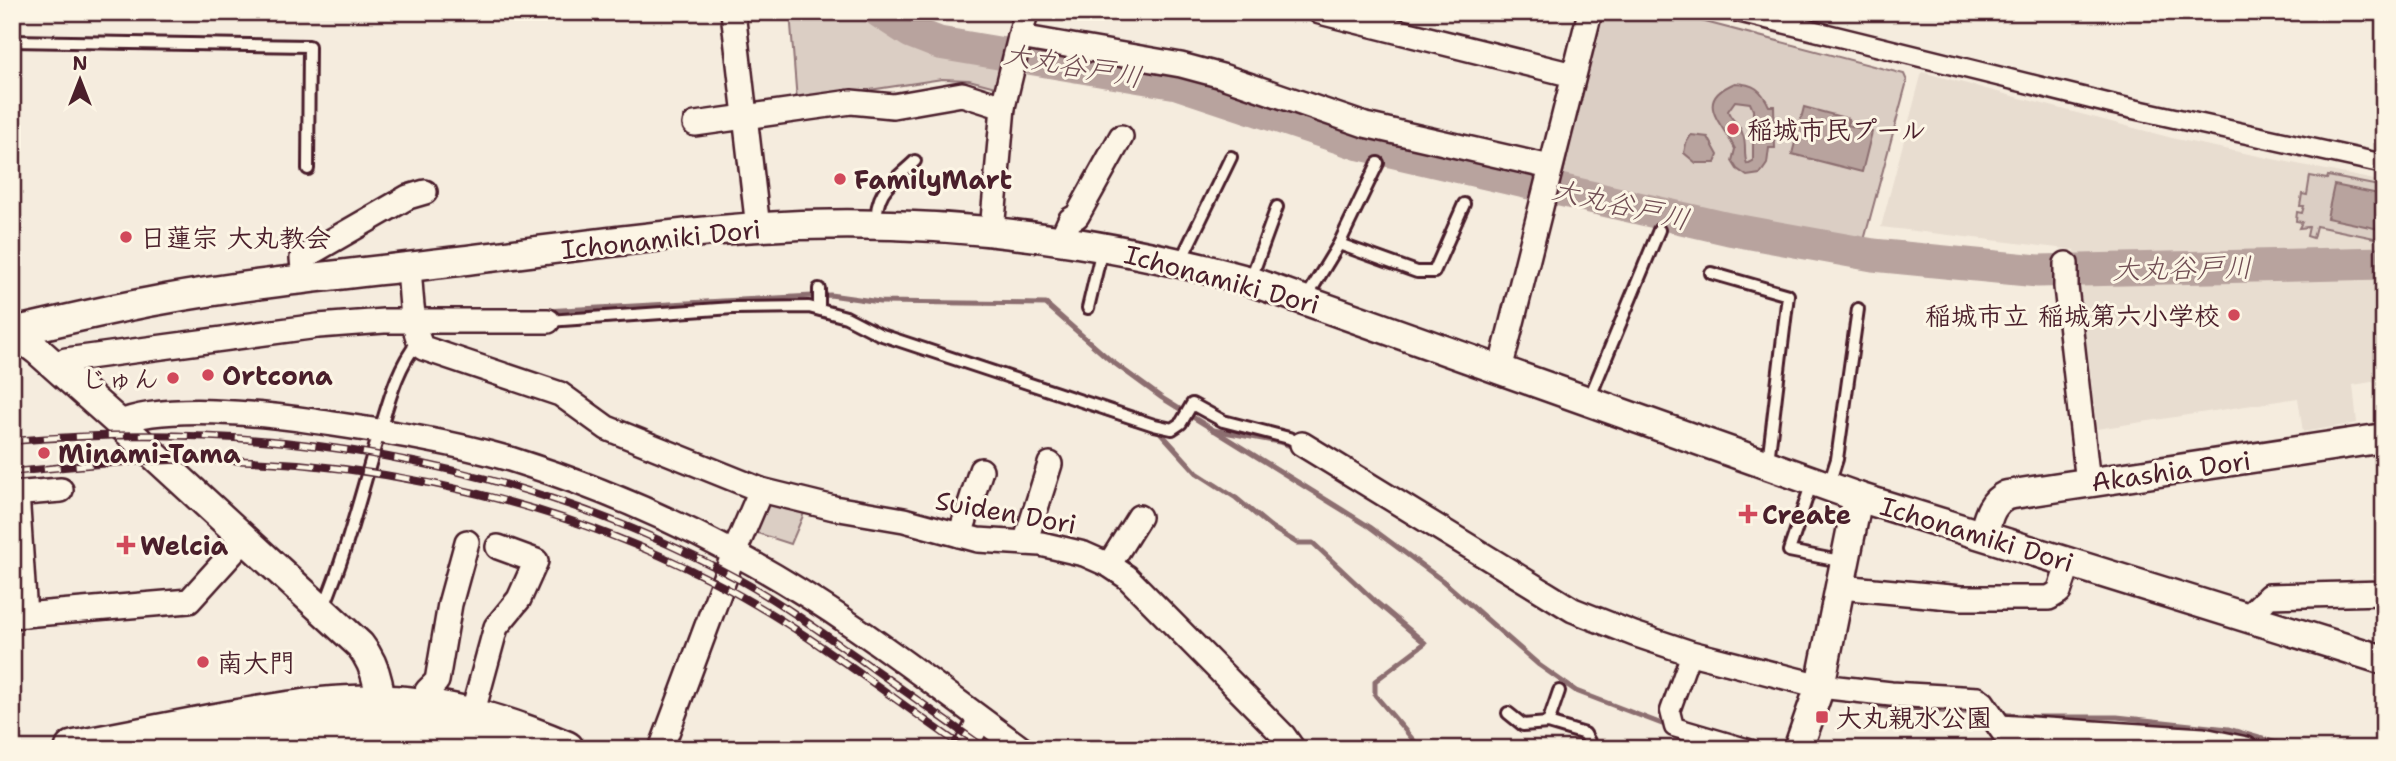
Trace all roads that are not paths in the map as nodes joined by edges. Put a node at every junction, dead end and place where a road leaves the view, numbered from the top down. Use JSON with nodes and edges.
{"nodes":[{"id":1,"x":733,"y":12,"type":"edge"},
{"id":2,"x":1026,"y":12,"type":"edge"},
{"id":3,"x":1320,"y":12,"type":"edge"},
{"id":4,"x":1590,"y":12,"type":"edge"},
{"id":5,"x":1738,"y":12,"type":"edge"},
{"id":6,"x":12,"y":41,"type":"edge"},
{"id":7,"x":1018,"y":47,"type":"junction"},
{"id":8,"x":1573,"y":75,"type":"junction"},
{"id":9,"x":1003,"y":107,"type":"junction"},
{"id":10,"x":745,"y":119,"type":"junction"},
{"id":11,"x":695,"y":124,"type":"dead end"},
{"id":12,"x":1121,"y":137,"type":"dead end"},
{"id":13,"x":1231,"y":157,"type":"dead end"},
{"id":14,"x":915,"y":161,"type":"dead end"},
{"id":15,"x":1378,"y":163,"type":"dead end"},
{"id":16,"x":2384,"y":164,"type":"edge"},
{"id":17,"x":309,"y":169,"type":"dead end"},
{"id":18,"x":1550,"y":172,"type":"junction"},
{"id":19,"x":425,"y":192,"type":"dead end"},
{"id":20,"x":1464,"y":204,"type":"dead end"},
{"id":21,"x":1278,"y":207,"type":"dead end"},
{"id":22,"x":876,"y":225,"type":"junction"},
{"id":23,"x":758,"y":228,"type":"junction"},
{"id":24,"x":1659,"y":230,"type":"dead end"},
{"id":25,"x":992,"y":231,"type":"junction"},
{"id":26,"x":1060,"y":240,"type":"junction"},
{"id":27,"x":1339,"y":244,"type":"junction"},
{"id":28,"x":1103,"y":247,"type":"junction"},
{"id":29,"x":1180,"y":263,"type":"junction"},
{"id":30,"x":2066,"y":264,"type":"dead end"},
{"id":31,"x":409,"y":267,"type":"junction"},
{"id":32,"x":1711,"y":274,"type":"dead end"},
{"id":33,"x":304,"y":281,"type":"junction"},
{"id":34,"x":1250,"y":281,"type":"junction"},
{"id":35,"x":818,"y":289,"type":"dead end"},
{"id":36,"x":1305,"y":300,"type":"junction"},
{"id":37,"x":819,"y":306,"type":"junction"},
{"id":38,"x":1088,"y":308,"type":"dead end"},
{"id":39,"x":1858,"y":309,"type":"dead end"},
{"id":40,"x":415,"y":320,"type":"junction"},
{"id":41,"x":548,"y":321,"type":"joint"},
{"id":42,"x":12,"y":332,"type":"edge"},
{"id":43,"x":1500,"y":370,"type":"junction"},
{"id":44,"x":59,"y":371,"type":"junction"},
{"id":45,"x":1588,"y":401,"type":"junction"},
{"id":46,"x":119,"y":423,"type":"junction"},
{"id":47,"x":380,"y":431,"type":"junction"},
{"id":48,"x":2384,"y":438,"type":"edge"},
{"id":49,"x":1302,"y":444,"type":"joint"},
{"id":50,"x":1050,"y":464,"type":"dead end"},
{"id":51,"x":1767,"y":465,"type":"junction"},
{"id":52,"x":981,"y":470,"type":"dead end"},
{"id":53,"x":2088,"y":482,"type":"junction"},
{"id":54,"x":1820,"y":484,"type":"junction"},
{"id":55,"x":61,"y":490,"type":"dead end"},
{"id":56,"x":761,"y":490,"type":"junction"},
{"id":57,"x":14,"y":494,"type":"edge"},
{"id":58,"x":1858,"y":497,"type":"junction"},
{"id":59,"x":1139,"y":517,"type":"dead end"},
{"id":60,"x":960,"y":536,"type":"junction"},
{"id":61,"x":1983,"y":536,"type":"junction"},
{"id":62,"x":245,"y":539,"type":"junction"},
{"id":63,"x":467,"y":542,"type":"dead end"},
{"id":64,"x":1025,"y":543,"type":"junction"},
{"id":65,"x":498,"y":547,"type":"dead end"},
{"id":66,"x":734,"y":553,"type":"junction"},
{"id":67,"x":2069,"y":563,"type":"junction"},
{"id":68,"x":1109,"y":565,"type":"junction"},
{"id":69,"x":1842,"y":574,"type":"junction"},
{"id":70,"x":2384,"y":593,"type":"edge"},
{"id":71,"x":322,"y":611,"type":"junction"},
{"id":72,"x":19,"y":615,"type":"edge"},
{"id":73,"x":2249,"y":617,"type":"junction"},
{"id":74,"x":2384,"y":660,"type":"edge"},
{"id":75,"x":1688,"y":661,"type":"junction"},
{"id":76,"x":1820,"y":686,"type":"junction"},
{"id":77,"x":1559,"y":691,"type":"dead end"},
{"id":78,"x":425,"y":706,"type":"junction"},
{"id":79,"x":1508,"y":713,"type":"dead end"},
{"id":80,"x":472,"y":715,"type":"junction"},
{"id":81,"x":1992,"y":716,"type":"junction"},
{"id":82,"x":382,"y":717,"type":"junction"},
{"id":83,"x":981,"y":719,"type":"junction"},
{"id":84,"x":1548,"y":723,"type":"junction"},
{"id":85,"x":319,"y":740,"type":"edge"},
{"id":86,"x":73,"y":749,"type":"edge"},
{"id":87,"x":209,"y":749,"type":"edge"},
{"id":88,"x":494,"y":749,"type":"edge"},
{"id":89,"x":566,"y":749,"type":"edge"},
{"id":90,"x":640,"y":749,"type":"edge"},
{"id":91,"x":660,"y":749,"type":"edge"},
{"id":92,"x":965,"y":749,"type":"edge"},
{"id":93,"x":1021,"y":749,"type":"edge"},
{"id":94,"x":1293,"y":749,"type":"edge"},
{"id":95,"x":1593,"y":749,"type":"edge"},
{"id":96,"x":1749,"y":749,"type":"edge"},
{"id":97,"x":1798,"y":749,"type":"edge"},
{"id":98,"x":2015,"y":749,"type":"edge"},
{"id":99,"x":2246,"y":749,"type":"edge"}],
"edges":[{"from":1,"to":10,"type":"street"},
{"from":2,"to":7,"type":"street"},
{"from":3,"to":8,"type":"street"},
{"from":4,"to":8,"type":"street"},
{"from":5,"to":16,"type":"street"},
{"from":6,"to":17,"type":"lane"},
{"from":7,"to":9,"type":"street"},
{"from":7,"to":18,"type":"street"},
{"from":8,"to":18,"type":"street"},
{"from":9,"to":10,"type":"street"},
{"from":9,"to":25,"type":"street"},
{"from":10,"to":11,"type":"street"},
{"from":10,"to":23,"type":"street"},
{"from":12,"to":26,"type":"street"},
{"from":13,"to":29,"type":"lane"},
{"from":14,"to":22,"type":"lane"},
{"from":15,"to":27,"type":"lane"},
{"from":18,"to":43,"type":"street"},
{"from":19,"to":33,"type":"street"},
{"from":20,"to":27,"type":"lane"},
{"from":21,"to":34,"type":"lane"},
{"from":22,"to":23,"type":"street","name":"Ichonamiki Dori"},
{"from":22,"to":25,"type":"street","name":"Ichonamiki Dori"},
{"from":23,"to":31,"type":"street","name":"Ichonamiki Dori"},
{"from":24,"to":45,"type":"lane"},
{"from":25,"to":26,"type":"street","name":"Ichonamiki Dori"},
{"from":26,"to":28,"type":"street","name":"Ichonamiki Dori"},
{"from":27,"to":36,"type":"lane"},
{"from":28,"to":29,"type":"street","name":"Ichonamiki Dori"},
{"from":28,"to":38,"type":"lane"},
{"from":29,"to":34,"type":"street","name":"Ichonamiki Dori"},
{"from":30,"to":53,"type":"street"},
{"from":31,"to":33,"type":"street","name":"Ichonamiki Dori"},
{"from":31,"to":40,"type":"street"},
{"from":32,"to":51,"type":"lane"},
{"from":33,"to":42,"type":"street","name":"Ichonamiki Dori"},
{"from":34,"to":36,"type":"street","name":"Ichonamiki Dori"},
{"from":35,"to":37,"type":"lane"},
{"from":36,"to":43,"type":"street","name":"Ichonamiki Dori"},
{"from":37,"to":41,"type":"lane"},
{"from":37,"to":49,"type":"lane"},
{"from":39,"to":54,"type":"lane"},
{"from":40,"to":41,"type":"street"},
{"from":40,"to":44,"type":"street"},
{"from":40,"to":47,"type":"lane"},
{"from":40,"to":56,"type":"street","name":"Suiden Dori"},
{"from":42,"to":44,"type":"street"},
{"from":43,"to":45,"type":"street","name":"Ichonamiki Dori"},
{"from":44,"to":46,"type":"street"},
{"from":45,"to":51,"type":"street","name":"Ichonamiki Dori"},
{"from":46,"to":47,"type":"street"},
{"from":46,"to":62,"type":"street"},
{"from":47,"to":66,"type":"street"},
{"from":47,"to":71,"type":"lane"},
{"from":48,"to":53,"type":"street","name":"Akashia Dori"},
{"from":49,"to":75,"type":"street"},
{"from":50,"to":64,"type":"street"},
{"from":51,"to":54,"type":"street","name":"Ichonamiki Dori"},
{"from":52,"to":60,"type":"street"},
{"from":53,"to":61,"type":"street","name":"Akashia Dori"},
{"from":54,"to":58,"type":"street","name":"Ichonamiki Dori"},
{"from":54,"to":69,"type":"lane"},
{"from":55,"to":57,"type":"street"},
{"from":56,"to":60,"type":"street","name":"Suiden Dori"},
{"from":56,"to":66,"type":"street"},
{"from":57,"to":72,"type":"street"},
{"from":58,"to":61,"type":"street","name":"Ichonamiki Dori"},
{"from":58,"to":69,"type":"street"},
{"from":59,"to":68,"type":"street"},
{"from":60,"to":64,"type":"street","name":"Suiden Dori"},
{"from":61,"to":67,"type":"street","name":"Ichonamiki Dori"},
{"from":62,"to":71,"type":"street"},
{"from":62,"to":72,"type":"street"},
{"from":63,"to":78,"type":"street"},
{"from":64,"to":68,"type":"street","name":"Suiden Dori"},
{"from":65,"to":80,"type":"street"},
{"from":66,"to":83,"type":"street"},
{"from":66,"to":91,"type":"street"},
{"from":67,"to":69,"type":"street"},
{"from":67,"to":73,"type":"street","name":"Ichonamiki Dori"},
{"from":68,"to":94,"type":"street","name":"Suiden Dori"},
{"from":69,"to":76,"type":"street"},
{"from":70,"to":73,"type":"street"},
{"from":71,"to":82,"type":"street"},
{"from":73,"to":74,"type":"street","name":"Ichonamiki Dori"},
{"from":75,"to":76,"type":"street"},
{"from":75,"to":96,"type":"street"},
{"from":76,"to":81,"type":"street"},
{"from":76,"to":97,"type":"street"},
{"from":77,"to":84,"type":"lane"},
{"from":78,"to":80,"type":"main road"},
{"from":78,"to":82,"type":"main road"},
{"from":79,"to":84,"type":"lane"},
{"from":80,"to":89,"type":"main road"},
{"from":81,"to":98,"type":"street"},
{"from":81,"to":99,"type":"street"},
{"from":82,"to":85,"type":"main road"},
{"from":82,"to":86,"type":"main road"},
{"from":82,"to":88,"type":"main road"},
{"from":83,"to":92,"type":"street"},
{"from":83,"to":93,"type":"street"},
{"from":84,"to":95,"type":"lane"},
{"from":85,"to":87,"type":"main road"},
{"from":90,"to":91,"type":"street"}]}
